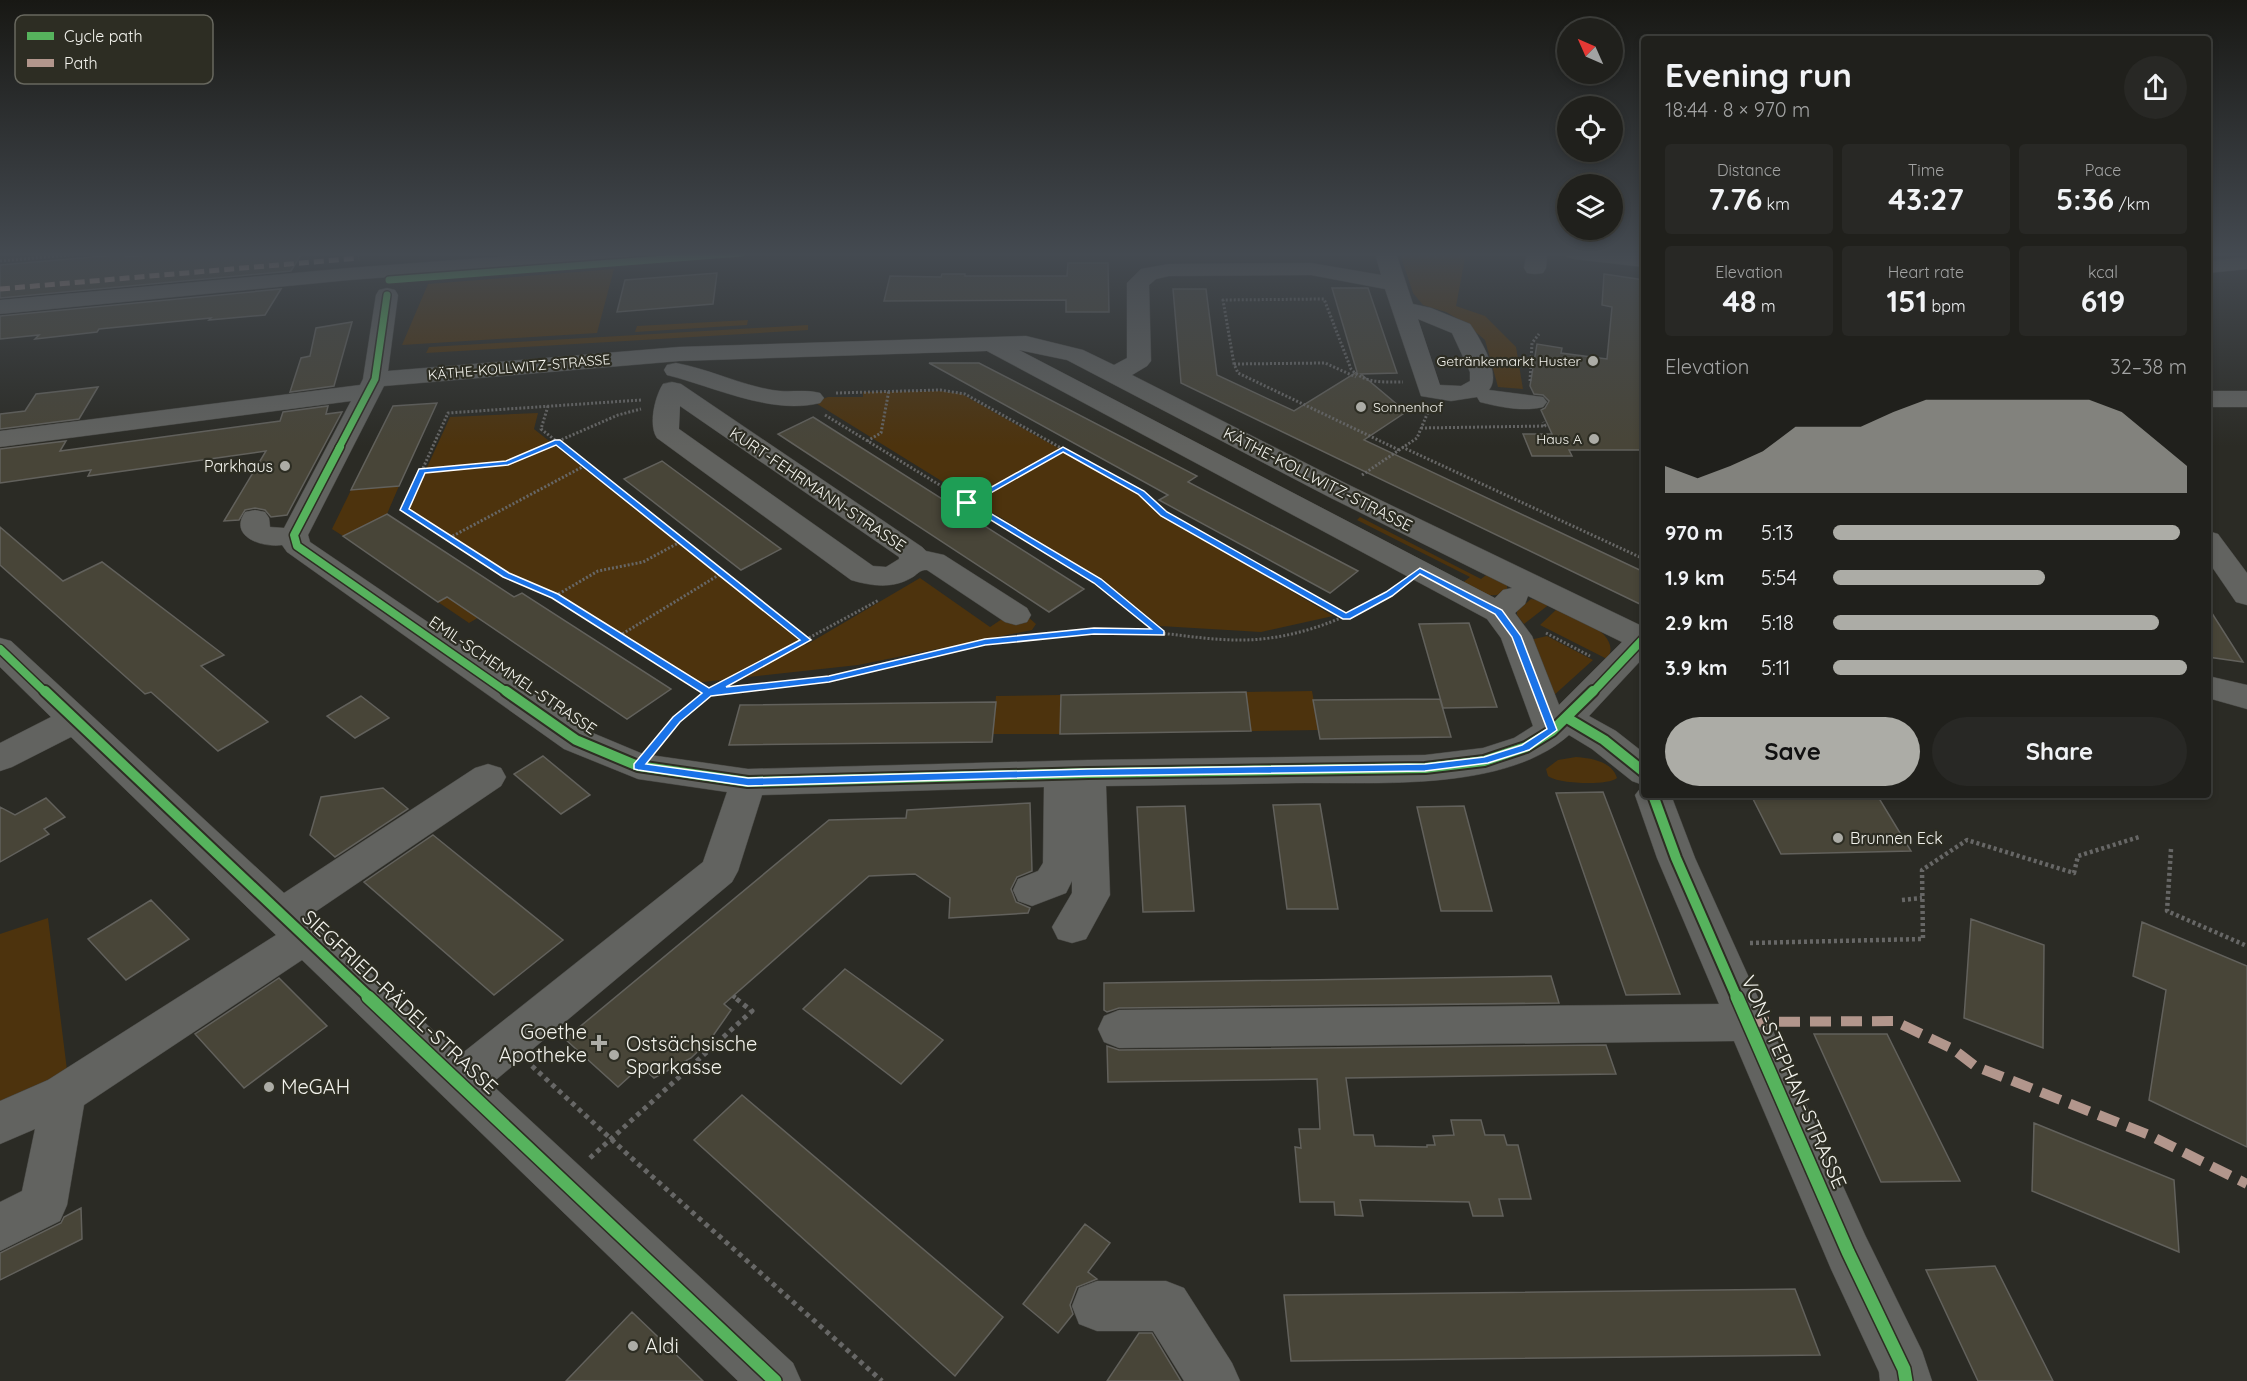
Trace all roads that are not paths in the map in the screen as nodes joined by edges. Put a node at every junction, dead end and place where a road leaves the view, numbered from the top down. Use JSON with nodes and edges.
{"nodes":[{"id":1,"x":383,"y":317,"type":"edge"},
{"id":2,"x":1138,"y":317,"type":"edge"},
{"id":3,"x":1406,"y":317,"type":"edge"},
{"id":4,"x":1434,"y":317,"type":"edge"},
{"id":5,"x":987,"y":343,"type":"junction"},
{"id":6,"x":1114,"y":375,"type":"junction"},
{"id":7,"x":673,"y":384,"type":"junction"},
{"id":8,"x":372,"y":385,"type":"junction"},
{"id":9,"x":1488,"y":397,"type":"dead end"},
{"id":10,"x":804,"y":398,"type":"road end"},
{"id":11,"x":2211,"y":399,"type":"edge"},
{"id":12,"x":2247,"y":399,"type":"edge"},
{"id":13,"x":1534,"y":402,"type":"dead end"},
{"id":14,"x":0,"y":439,"type":"edge"},
{"id":15,"x":255,"y":518,"type":"dead end"},
{"id":16,"x":294,"y":535,"type":"junction"},
{"id":17,"x":2211,"y":544,"type":"edge"},
{"id":18,"x":903,"y":568,"type":"junction"},
{"id":19,"x":1528,"y":584,"type":"junction"},
{"id":20,"x":2247,"y":595,"type":"edge"},
{"id":21,"x":1498,"y":612,"type":"junction"},
{"id":22,"x":1018,"y":630,"type":"road end"},
{"id":23,"x":1641,"y":638,"type":"edge"},
{"id":24,"x":1641,"y":641,"type":"edge"},
{"id":25,"x":0,"y":649,"type":"edge"},
{"id":26,"x":2211,"y":688,"type":"edge"},
{"id":27,"x":2247,"y":697,"type":"edge"},
{"id":28,"x":75,"y":720,"type":"junction"},
{"id":29,"x":1560,"y":724,"type":"junction"},
{"id":30,"x":0,"y":758,"type":"edge"},
{"id":31,"x":1641,"y":770,"type":"edge"},
{"id":32,"x":1075,"y":773,"type":"junction"},
{"id":33,"x":488,"y":777,"type":"dead end"},
{"id":34,"x":748,"y":782,"type":"junction"},
{"id":35,"x":1654,"y":798,"type":"edge"},
{"id":36,"x":1032,"y":890,"type":"dead end"},
{"id":37,"x":293,"y":926,"type":"junction"},
{"id":38,"x":1072,"y":927,"type":"dead end"},
{"id":39,"x":1748,"y":1022,"type":"junction"},
{"id":40,"x":1119,"y":1029,"type":"dead end"},
{"id":41,"x":459,"y":1083,"type":"junction"},
{"id":42,"x":64,"y":1094,"type":"junction"},
{"id":43,"x":0,"y":1123,"type":"edge"},
{"id":44,"x":0,"y":1227,"type":"edge"},
{"id":45,"x":1097,"y":1306,"type":"dead end"},
{"id":46,"x":775,"y":1381,"type":"edge"},
{"id":47,"x":1214,"y":1381,"type":"edge"},
{"id":48,"x":1906,"y":1381,"type":"edge"}],
"edges":[{"from":1,"to":8,"type":"street"},
{"from":2,"to":6,"type":"street"},
{"from":3,"to":4,"type":"street"},
{"from":5,"to":6,"type":"street","name":"KÄTHE-KOLLWITZ-STRASSE"},
{"from":5,"to":7,"type":"street","name":"KÄTHE-KOLLWITZ-STRASSE"},
{"from":5,"to":21,"type":"street","name":"KÄTHE-KOLLWITZ-STRASSE"},
{"from":6,"to":19,"type":"street","name":"KÄTHE-KOLLWITZ-STRASSE"},
{"from":7,"to":8,"type":"street","name":"KÄTHE-KOLLWITZ-STRASSE"},
{"from":7,"to":10,"type":"street"},
{"from":7,"to":18,"type":"street","name":"KURT-FEHRMANN-STRASSE"},
{"from":7,"to":18,"type":"street","name":"KURT-FEHRMANN-STRASSE"},
{"from":8,"to":14,"type":"street","name":"KÄTHE-KOLLWITZ-STRASSE"},
{"from":8,"to":16,"type":"street"},
{"from":9,"to":13,"type":"street"},
{"from":11,"to":12,"type":"street"},
{"from":15,"to":16,"type":"street"},
{"from":16,"to":34,"type":"street","name":"EMIL-SCHEMMEL-STRASSE"},
{"from":17,"to":20,"type":"street"},
{"from":18,"to":22,"type":"street"},
{"from":19,"to":21,"type":"street"},
{"from":19,"to":23,"type":"street","name":"KÄTHE-KOLLWITZ-STRASSE"},
{"from":21,"to":29,"type":"street"},
{"from":24,"to":29,"type":"street","name":"EMIL-SCHEMMEL-STRASSE"},
{"from":25,"to":28,"type":"street","name":"SIEGFRIED-RÄDEL-STRASSE"},
{"from":26,"to":27,"type":"street"},
{"from":28,"to":30,"type":"street"},
{"from":28,"to":37,"type":"street","name":"SIEGFRIED-RÄDEL-STRASSE"},
{"from":29,"to":31,"type":"street"},
{"from":29,"to":32,"type":"street","name":"EMIL-SCHEMMEL-STRASSE"},
{"from":32,"to":34,"type":"street","name":"EMIL-SCHEMMEL-STRASSE"},
{"from":32,"to":36,"type":"street"},
{"from":32,"to":38,"type":"street"},
{"from":33,"to":37,"type":"street"},
{"from":34,"to":41,"type":"street"},
{"from":35,"to":39,"type":"street","name":"VON-STEPHAN-STRASSE"},
{"from":37,"to":41,"type":"street","name":"SIEGFRIED-RÄDEL-STRASSE"},
{"from":37,"to":42,"type":"street"},
{"from":39,"to":40,"type":"street"},
{"from":39,"to":48,"type":"street","name":"VON-STEPHAN-STRASSE"},
{"from":41,"to":46,"type":"street","name":"SIEGFRIED-RÄDEL-STRASSE"},
{"from":42,"to":43,"type":"street"},
{"from":42,"to":44,"type":"street"},
{"from":45,"to":47,"type":"street"}]}
